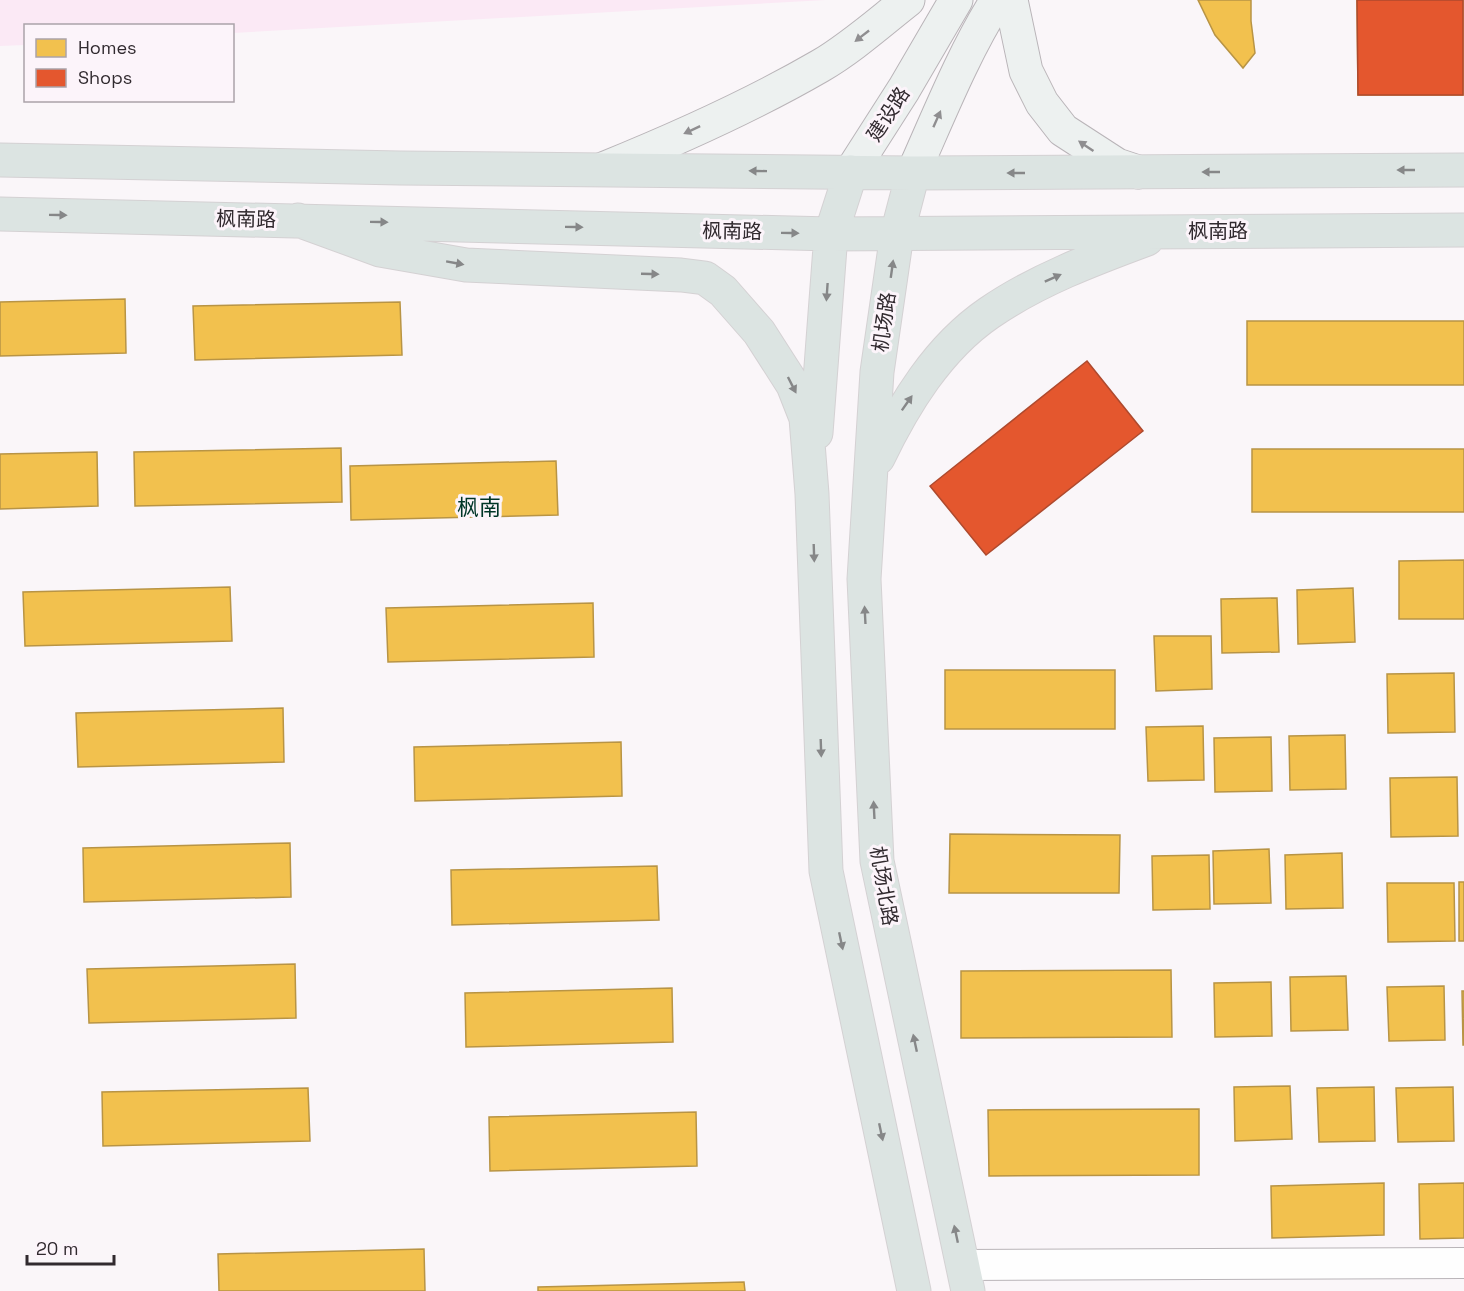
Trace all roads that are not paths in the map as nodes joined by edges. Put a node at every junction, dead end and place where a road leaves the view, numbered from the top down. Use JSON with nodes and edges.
{"nodes":[{"id":1,"x":908,"y":0,"type":"edge"},
{"id":2,"x":956,"y":0,"type":"edge"},
{"id":3,"x":997,"y":0,"type":"edge"},
{"id":4,"x":1011,"y":0,"type":"edge"},
{"id":5,"x":0,"y":160,"type":"edge"},
{"id":6,"x":603,"y":170,"type":"junction"},
{"id":7,"x":1464,"y":170,"type":"edge"},
{"id":8,"x":850,"y":172,"type":"junction"},
{"id":9,"x":1138,"y":172,"type":"junction"},
{"id":10,"x":914,"y":173,"type":"junction"},
{"id":11,"x":0,"y":214,"type":"edge"},
{"id":12,"x":298,"y":220,"type":"junction"},
{"id":13,"x":1464,"y":230,"type":"edge"},
{"id":14,"x":1168,"y":231,"type":"junction"},
{"id":15,"x":831,"y":234,"type":"junction"},
{"id":16,"x":897,"y":234,"type":"junction"},
{"id":17,"x":870,"y":473,"type":"junction"},
{"id":18,"x":812,"y":494,"type":"junction"},
{"id":19,"x":1464,"y":1263,"type":"edge"},
{"id":20,"x":965,"y":1278,"type":"edge"},
{"id":21,"x":914,"y":1291,"type":"edge"}],
"edges":[{"from":1,"to":6,"type":"main road","one_way":true},
{"from":2,"to":8,"type":"main road","name":"建设路"},
{"from":10,"to":3,"type":"main road","one_way":true},
{"from":9,"to":4,"type":"main road","one_way":true},
{"from":5,"to":6,"type":"main road"},
{"from":8,"to":6,"type":"main road","one_way":true},
{"from":7,"to":9,"type":"main road","one_way":true},
{"from":8,"to":10,"type":"main road"},
{"from":8,"to":15,"type":"main road","name":"建设路"},
{"from":9,"to":10,"type":"main road","one_way":true},
{"from":10,"to":16,"type":"main road","name":"机场路"},
{"from":11,"to":12,"type":"main road","name":"枫南路","one_way":true},
{"from":12,"to":15,"type":"main road","name":"枫南路","one_way":true},
{"from":12,"to":18,"type":"main road","one_way":true},
{"from":13,"to":14,"type":"main road","name":"枫南路"},
{"from":14,"to":16,"type":"main road","name":"枫南路"},
{"from":17,"to":14,"type":"main road","one_way":true},
{"from":15,"to":16,"type":"main road","name":"枫南路"},
{"from":15,"to":18,"type":"main road","one_way":true},
{"from":17,"to":16,"type":"main road","name":"机场路","one_way":true},
{"from":20,"to":17,"type":"main road","name":"机场北路","one_way":true},
{"from":18,"to":21,"type":"main road","one_way":true},
{"from":19,"to":20,"type":"street"}]}
